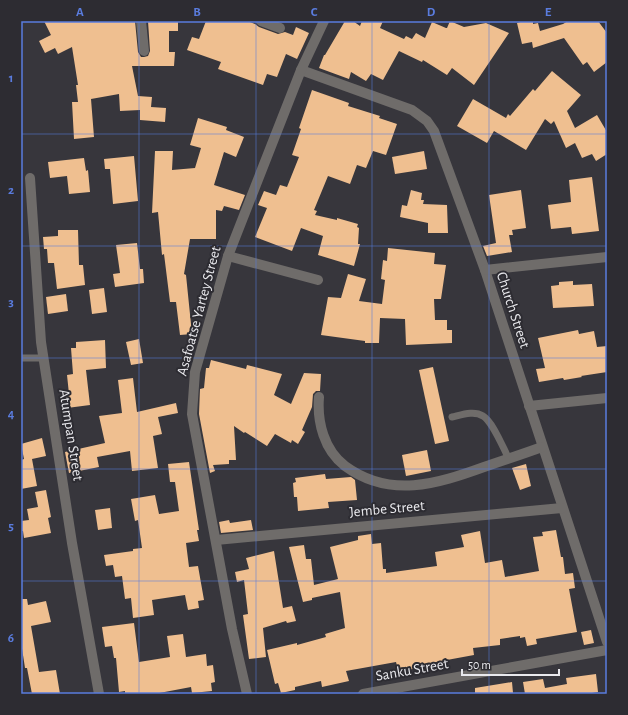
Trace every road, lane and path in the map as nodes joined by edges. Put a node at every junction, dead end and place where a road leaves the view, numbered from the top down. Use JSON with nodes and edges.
{"nodes":[{"id":1,"x":141,"y":21,"type":"edge"},
{"id":2,"x":260,"y":21,"type":"edge"},
{"id":3,"x":324,"y":21,"type":"edge"},
{"id":4,"x":280,"y":28,"type":"dead end"},
{"id":5,"x":144,"y":51,"type":"dead end"},
{"id":6,"x":300,"y":70,"type":"junction"},
{"id":7,"x":30,"y":178,"type":"dead end"},
{"id":8,"x":228,"y":256,"type":"junction"},
{"id":9,"x":607,"y":257,"type":"edge"},
{"id":10,"x":485,"y":270,"type":"junction"},
{"id":11,"x":318,"y":280,"type":"dead end"},
{"id":12,"x":21,"y":358,"type":"edge"},
{"id":13,"x":43,"y":358,"type":"junction"},
{"id":14,"x":319,"y":397,"type":"dead end"},
{"id":15,"x":607,"y":398,"type":"edge"},
{"id":16,"x":529,"y":406,"type":"junction"},
{"id":17,"x":452,"y":417,"type":"dead end"},
{"id":18,"x":542,"y":447,"type":"junction"},
{"id":19,"x":509,"y":458,"type":"junction"},
{"id":20,"x":562,"y":508,"type":"junction"},
{"id":21,"x":216,"y":540,"type":"junction"},
{"id":22,"x":607,"y":642,"type":"edge"},
{"id":23,"x":607,"y":650,"type":"edge"},
{"id":24,"x":99,"y":694,"type":"edge"},
{"id":25,"x":247,"y":694,"type":"edge"},
{"id":26,"x":363,"y":694,"type":"edge"}],
"edges":[{"from":1,"to":5,"type":"street"},
{"from":2,"to":4,"type":"street"},
{"from":3,"to":6,"type":"street","name":"Asafoatse Yartey Street"},
{"from":6,"to":8,"type":"street","name":"Asafoatse Yartey Street"},
{"from":6,"to":10,"type":"street","name":"Church Street"},
{"from":7,"to":13,"type":"street","name":"Atumpan Street"},
{"from":8,"to":11,"type":"street"},
{"from":8,"to":21,"type":"street","name":"Asafoatse Yartey Street"},
{"from":9,"to":10,"type":"street"},
{"from":10,"to":16,"type":"street","name":"Church Street"},
{"from":12,"to":13,"type":"lane"},
{"from":13,"to":24,"type":"street","name":"Atumpan Street"},
{"from":14,"to":19,"type":"street"},
{"from":15,"to":16,"type":"street"},
{"from":16,"to":18,"type":"street","name":"Church Street"},
{"from":17,"to":19,"type":"lane"},
{"from":18,"to":19,"type":"street"},
{"from":18,"to":20,"type":"street","name":"Church Street"},
{"from":20,"to":21,"type":"street","name":"Jembe Street"},
{"from":20,"to":22,"type":"street","name":"Church Street"},
{"from":21,"to":25,"type":"street","name":"Asafoatse Yartey Street"},
{"from":23,"to":26,"type":"street","name":"Sanku Street"}]}
